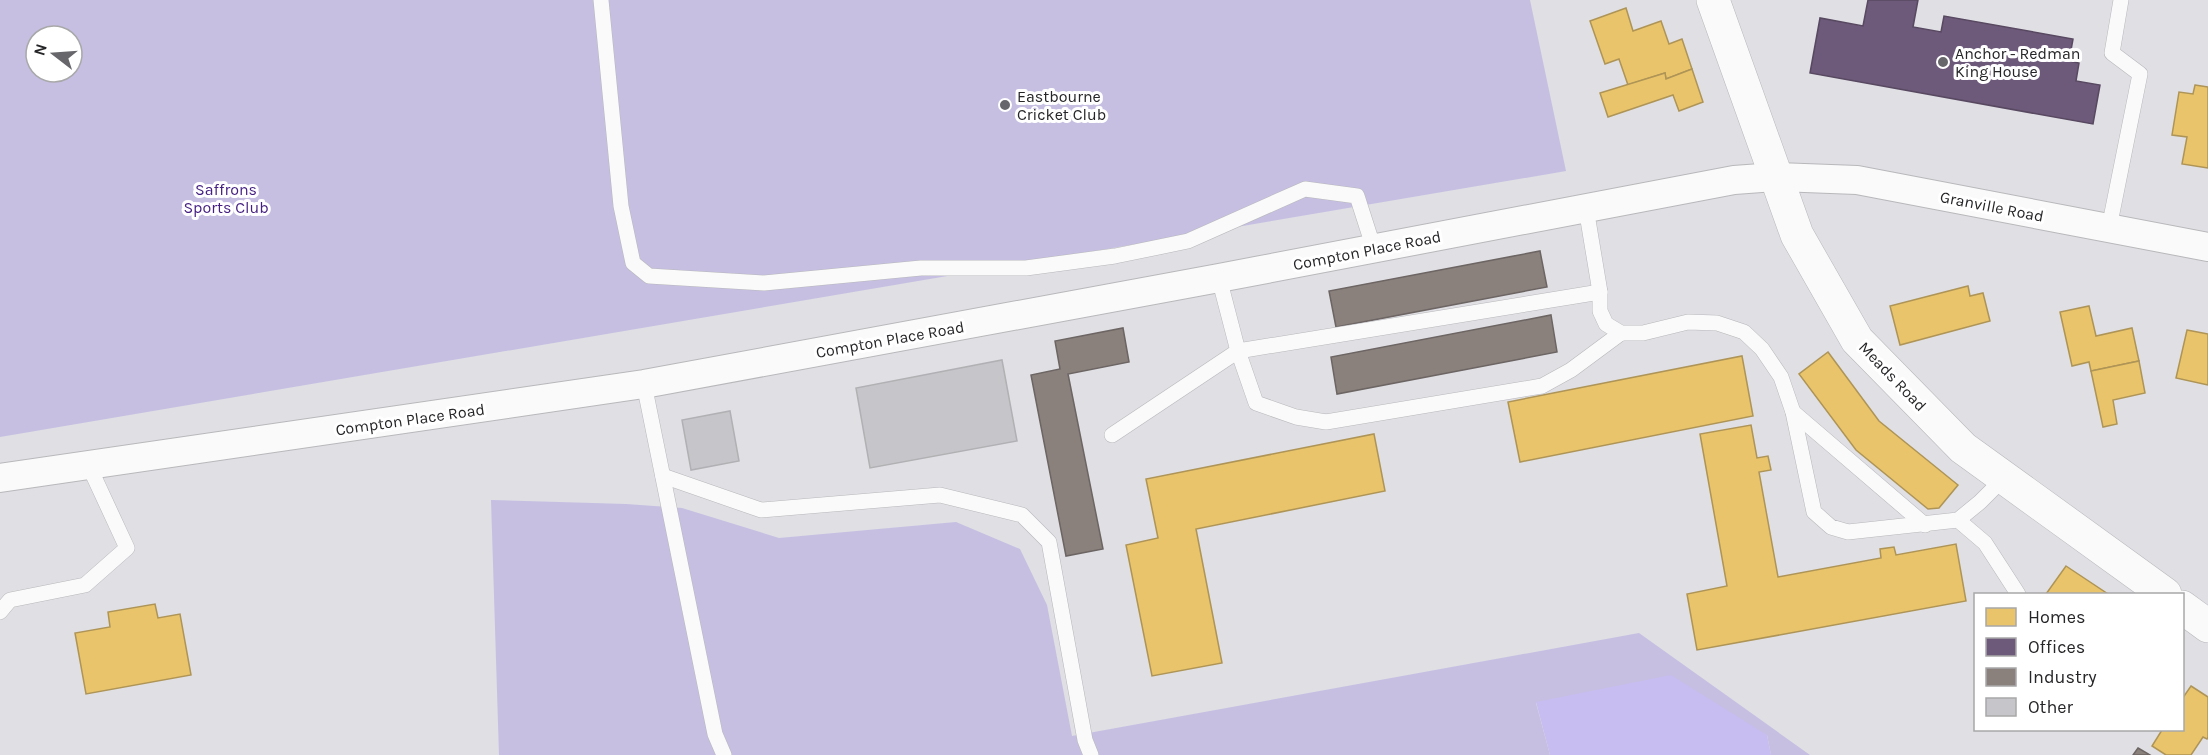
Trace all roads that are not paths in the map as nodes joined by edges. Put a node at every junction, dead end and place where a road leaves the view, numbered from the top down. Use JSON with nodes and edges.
{"nodes":[{"id":1,"x":601,"y":0,"type":"edge"},
{"id":2,"x":1713,"y":0,"type":"edge"},
{"id":3,"x":2121,"y":0,"type":"edge"},
{"id":4,"x":1775,"y":177,"type":"junction"},
{"id":5,"x":1586,"y":208,"type":"junction"},
{"id":6,"x":2109,"y":228,"type":"junction"},
{"id":7,"x":2208,"y":247,"type":"edge"},
{"id":8,"x":1374,"y":249,"type":"junction"},
{"id":9,"x":1219,"y":278,"type":"junction"},
{"id":10,"x":1600,"y":292,"type":"junction"},
{"id":11,"x":1621,"y":333,"type":"junction"},
{"id":12,"x":1238,"y":351,"type":"junction"},
{"id":13,"x":644,"y":384,"type":"junction"},
{"id":14,"x":1793,"y":412,"type":"junction"},
{"id":15,"x":1112,"y":435,"type":"dead end"},
{"id":16,"x":89,"y":466,"type":"junction"},
{"id":17,"x":663,"y":476,"type":"junction"},
{"id":18,"x":0,"y":478,"type":"edge"},
{"id":19,"x":2004,"y":478,"type":"junction"},
{"id":20,"x":1958,"y":520,"type":"junction"},
{"id":21,"x":1925,"y":525,"type":"junction"},
{"id":22,"x":2017,"y":593,"type":"edge"},
{"id":23,"x":2164,"y":593,"type":"edge"},
{"id":24,"x":2184,"y":608,"type":"edge"},
{"id":25,"x":0,"y":612,"type":"edge"},
{"id":26,"x":2208,"y":626,"type":"edge"},
{"id":27,"x":724,"y":755,"type":"edge"},
{"id":28,"x":1091,"y":755,"type":"edge"}],
"edges":[{"from":1,"to":8,"type":"lane"},
{"from":2,"to":4,"type":"street","name":"Meads Road"},
{"from":3,"to":6,"type":"lane"},
{"from":4,"to":5,"type":"street","name":"Compton Place Road"},
{"from":4,"to":6,"type":"street","name":"Granville Road"},
{"from":4,"to":19,"type":"street","name":"Meads Road"},
{"from":5,"to":8,"type":"street","name":"Compton Place Road"},
{"from":5,"to":10,"type":"lane"},
{"from":6,"to":7,"type":"street","name":"Granville Road"},
{"from":8,"to":9,"type":"street","name":"Compton Place Road"},
{"from":9,"to":12,"type":"lane"},
{"from":9,"to":13,"type":"street","name":"Compton Place Road"},
{"from":10,"to":11,"type":"lane"},
{"from":10,"to":12,"type":"lane"},
{"from":11,"to":12,"type":"lane"},
{"from":11,"to":14,"type":"lane"},
{"from":12,"to":15,"type":"lane"},
{"from":13,"to":16,"type":"street","name":"Compton Place Road"},
{"from":13,"to":17,"type":"lane"},
{"from":14,"to":21,"type":"lane"},
{"from":14,"to":21,"type":"lane"},
{"from":16,"to":18,"type":"street","name":"Compton Place Road"},
{"from":16,"to":25,"type":"lane"},
{"from":17,"to":27,"type":"lane"},
{"from":17,"to":28,"type":"lane"},
{"from":19,"to":20,"type":"lane"},
{"from":19,"to":23,"type":"street","name":"Meads Road"},
{"from":20,"to":21,"type":"lane"},
{"from":20,"to":22,"type":"lane"},
{"from":24,"to":26,"type":"street"}]}
